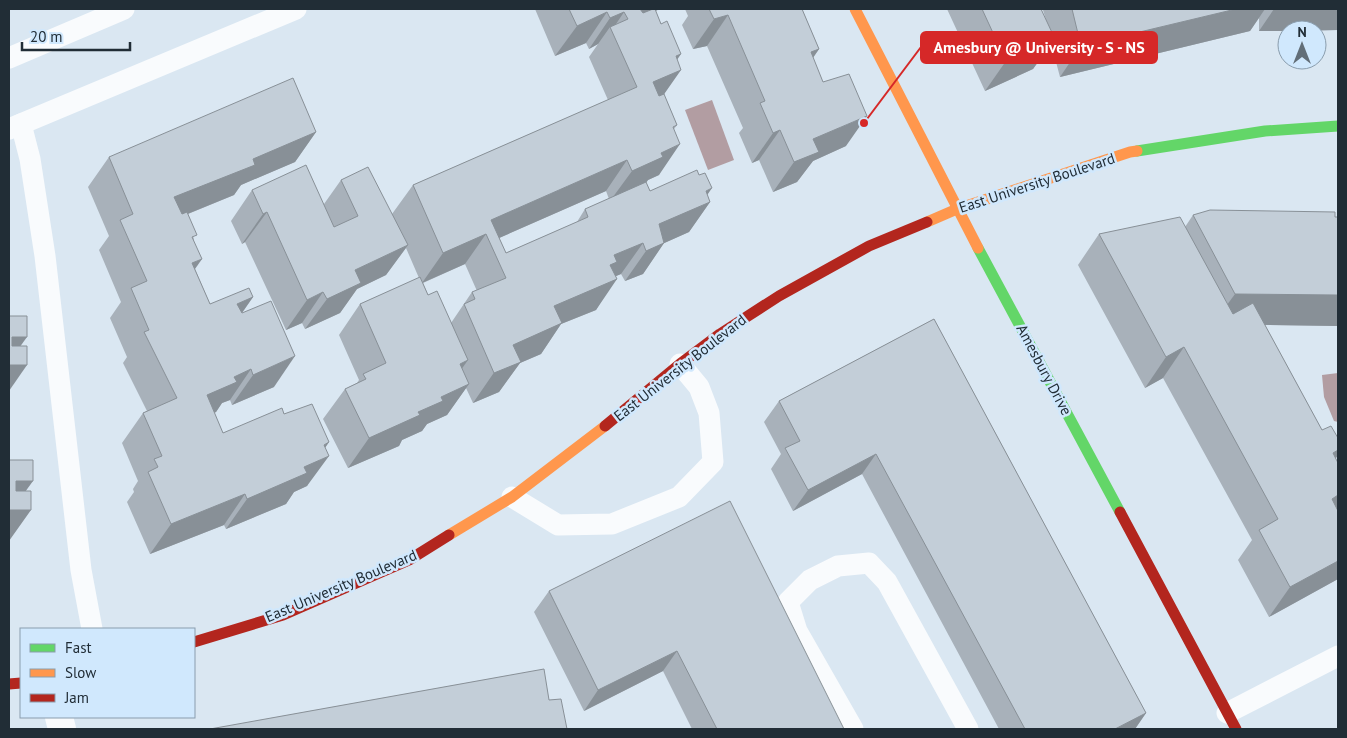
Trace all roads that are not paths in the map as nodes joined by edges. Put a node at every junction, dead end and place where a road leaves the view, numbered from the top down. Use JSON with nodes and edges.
{"nodes":[{"id":1,"x":124,"y":9,"type":"edge"},
{"id":2,"x":296,"y":9,"type":"edge"},
{"id":3,"x":855,"y":9,"type":"edge"},
{"id":4,"x":9,"y":58,"type":"edge"},
{"id":5,"x":15,"y":126,"type":"edge"},
{"id":6,"x":1338,"y":126,"type":"edge"},
{"id":7,"x":957,"y":209,"type":"junction"},
{"id":8,"x":680,"y":364,"type":"junction"},
{"id":9,"x":512,"y":497,"type":"junction"},
{"id":10,"x":92,"y":628,"type":"edge"},
{"id":11,"x":195,"y":642,"type":"edge"},
{"id":12,"x":1338,"y":656,"type":"edge"},
{"id":13,"x":1231,"y":721,"type":"edge"},
{"id":14,"x":853,"y":729,"type":"edge"},
{"id":15,"x":968,"y":729,"type":"edge"}],
"edges":[{"from":1,"to":4,"type":"lane"},
{"from":2,"to":5,"type":"lane"},
{"from":3,"to":7,"type":"street","name":"Amesbury Drive"},
{"from":5,"to":10,"type":"lane"},
{"from":6,"to":7,"type":"street","name":"East University Boulevard"},
{"from":7,"to":8,"type":"street","name":"East University Boulevard"},
{"from":7,"to":13,"type":"street","name":"Amesbury Drive"},
{"from":8,"to":9,"type":"street","name":"East University Boulevard"},
{"from":8,"to":9,"type":"lane"},
{"from":9,"to":11,"type":"street","name":"East University Boulevard"},
{"from":12,"to":13,"type":"lane"},
{"from":14,"to":15,"type":"lane"}]}
